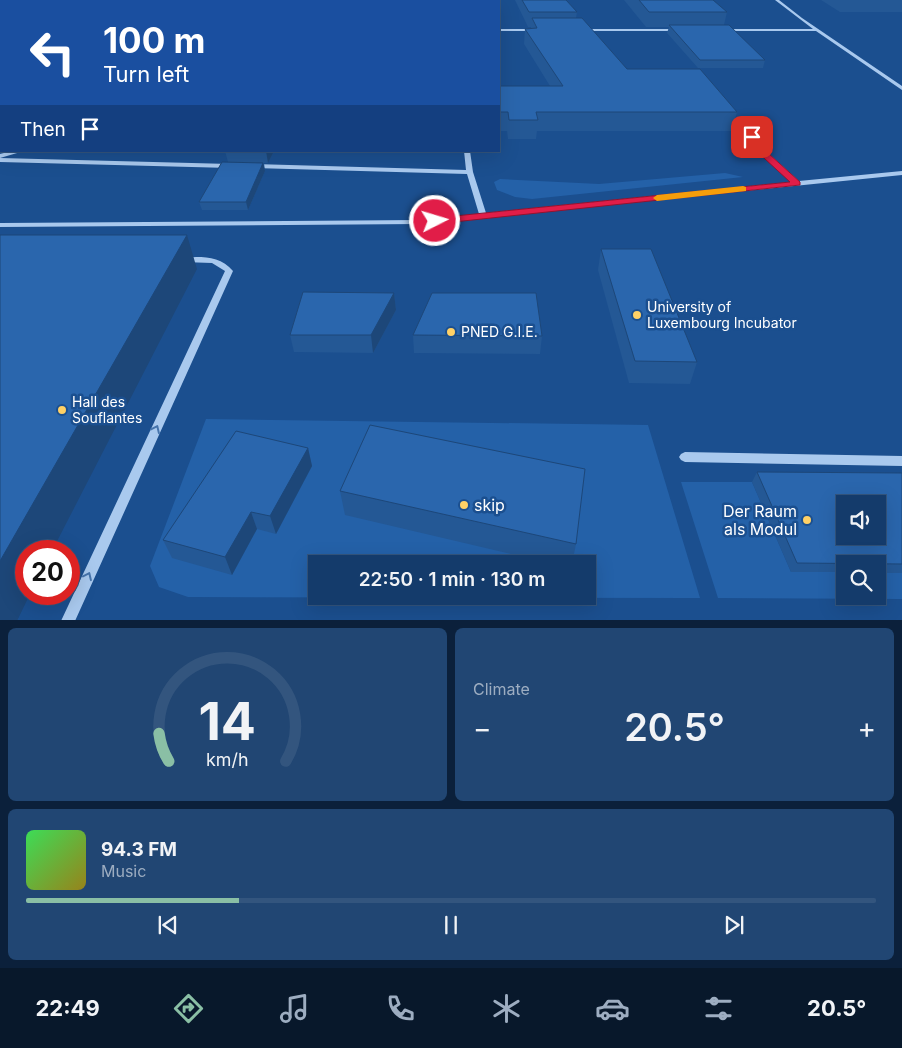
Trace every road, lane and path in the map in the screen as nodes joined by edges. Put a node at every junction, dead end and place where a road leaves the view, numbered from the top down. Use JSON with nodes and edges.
{"nodes":[{"id":1,"x":777,"y":0,"type":"edge"},
{"id":2,"x":500,"y":30,"type":"edge"},
{"id":3,"x":539,"y":30,"type":"edge"},
{"id":4,"x":579,"y":30,"type":"edge"},
{"id":5,"x":688,"y":30,"type":"edge"},
{"id":6,"x":718,"y":30,"type":"edge"},
{"id":7,"x":818,"y":30,"type":"junction"},
{"id":8,"x":902,"y":88,"type":"edge"},
{"id":9,"x":757,"y":131,"type":"dead end"},
{"id":10,"x":18,"y":152,"type":"edge"},
{"id":11,"x":467,"y":152,"type":"edge"},
{"id":12,"x":0,"y":158,"type":"edge"},
{"id":13,"x":234,"y":166,"type":"edge"},
{"id":14,"x":244,"y":166,"type":"edge"},
{"id":15,"x":470,"y":172,"type":"junction"},
{"id":16,"x":902,"y":172,"type":"edge"},
{"id":17,"x":797,"y":184,"type":"junction"},
{"id":18,"x":482,"y":216,"type":"junction"},
{"id":19,"x":0,"y":225,"type":"edge"},
{"id":20,"x":170,"y":260,"type":"edge"},
{"id":21,"x":685,"y":457,"type":"dead end"},
{"id":22,"x":902,"y":461,"type":"edge"},
{"id":23,"x":68,"y":620,"type":"edge"}],
"edges":[{"from":1,"to":7,"type":"street"},
{"from":2,"to":3,"type":"street"},
{"from":4,"to":5,"type":"street"},
{"from":6,"to":7,"type":"street"},
{"from":7,"to":8,"type":"street"},
{"from":9,"to":17,"type":"street"},
{"from":10,"to":12,"type":"street"},
{"from":11,"to":15,"type":"lane"},
{"from":12,"to":13,"type":"street"},
{"from":14,"to":15,"type":"street"},
{"from":15,"to":18,"type":"street"},
{"from":16,"to":17,"type":"lane"},
{"from":17,"to":18,"type":"lane"},
{"from":18,"to":19,"type":"lane"},
{"from":23,"to":20,"type":"street","one_way":true},
{"from":21,"to":22,"type":"street"}]}
